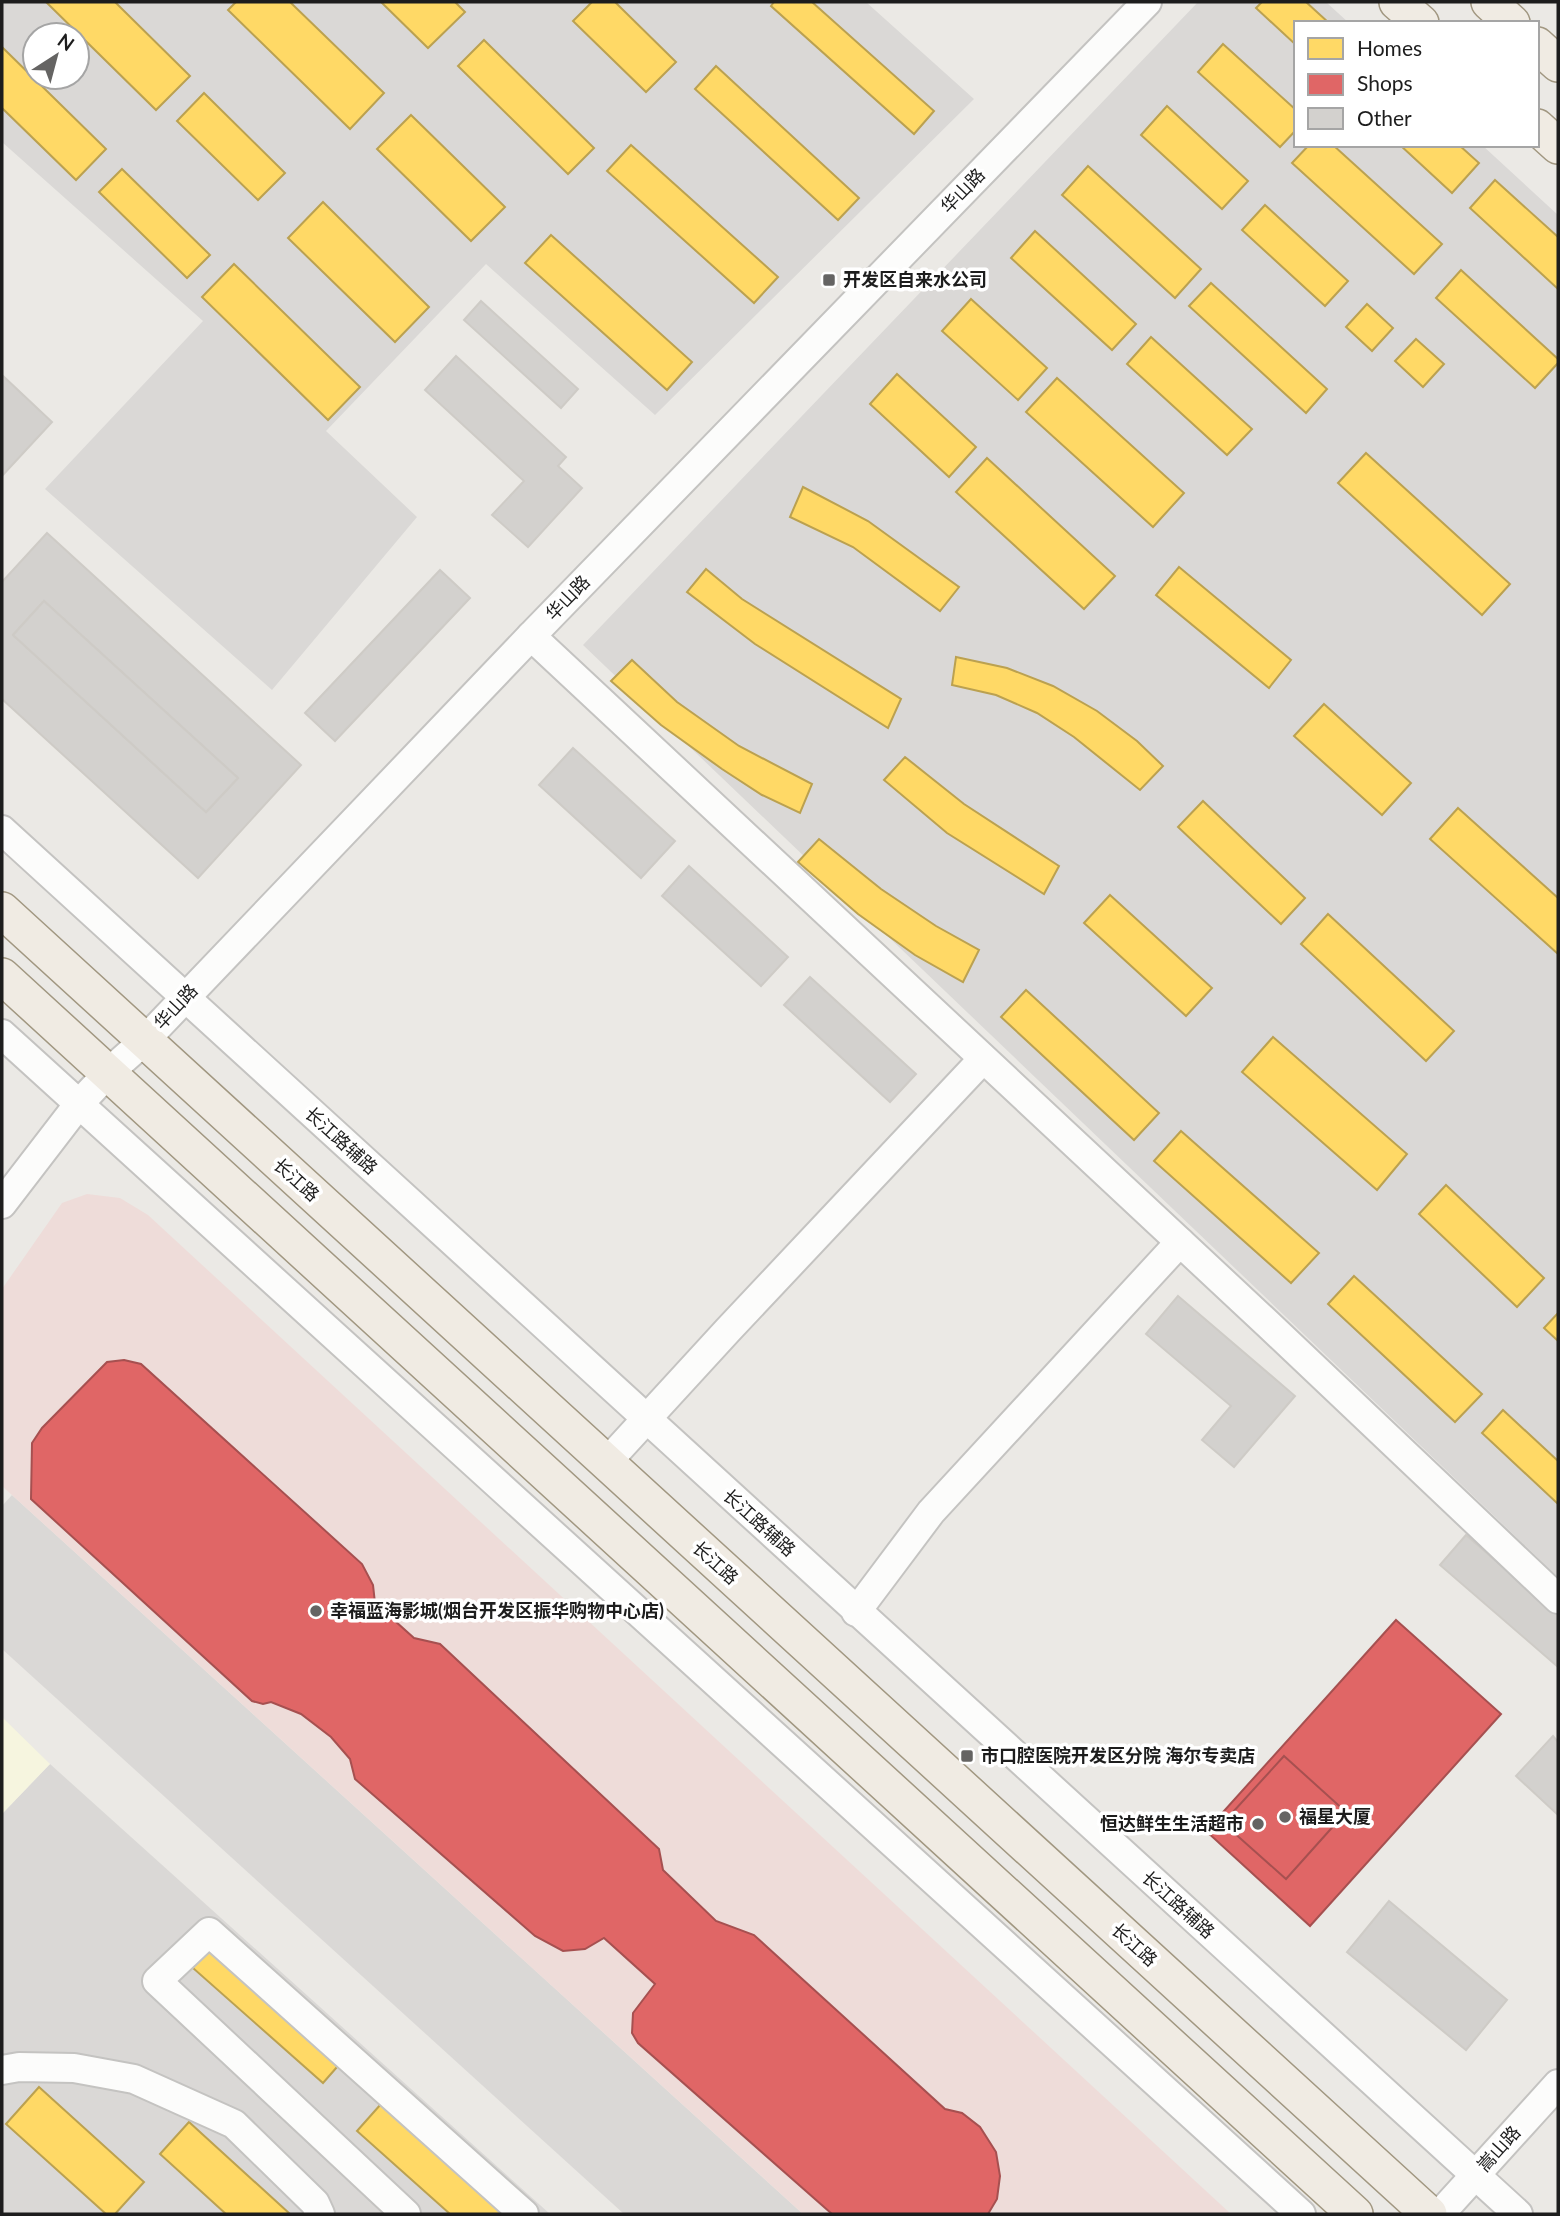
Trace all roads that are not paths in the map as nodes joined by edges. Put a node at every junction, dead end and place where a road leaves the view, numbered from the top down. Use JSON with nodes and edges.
{"nodes":[{"id":1,"x":1147,"y":2,"type":"edge"},
{"id":2,"x":1397,"y":2,"type":"edge"},
{"id":3,"x":1489,"y":2,"type":"edge"},
{"id":4,"x":1418,"y":21,"type":"edge"},
{"id":5,"x":1510,"y":21,"type":"edge"},
{"id":6,"x":1539,"y":47,"type":"edge"},
{"id":7,"x":1558,"y":64,"type":"edge"},
{"id":8,"x":1539,"y":129,"type":"edge"},
{"id":9,"x":1558,"y":146,"type":"edge"},
{"id":10,"x":531,"y":636,"type":"junction"},
{"id":11,"x":2,"y":830,"type":"edge"},
{"id":12,"x":2,"y":910,"type":"edge"},
{"id":13,"x":2,"y":976,"type":"edge"},
{"id":14,"x":184,"y":998,"type":"junction"},
{"id":15,"x":2,"y":1034,"type":"edge"},
{"id":16,"x":144,"y":1041,"type":"junction"},
{"id":17,"x":983,"y":1059,"type":"junction"},
{"id":18,"x":108,"y":1073,"type":"junction"},
{"id":19,"x":78,"y":1105,"type":"junction"},
{"id":20,"x":2,"y":1204,"type":"edge"},
{"id":21,"x":1180,"y":1242,"type":"junction"},
{"id":22,"x":646,"y":1420,"type":"junction"},
{"id":23,"x":606,"y":1463,"type":"junction"},
{"id":24,"x":1556,"y":1592,"type":"edge"},
{"id":25,"x":856,"y":1612,"type":"junction"},
{"id":26,"x":2,"y":2070,"type":"edge"},
{"id":27,"x":1558,"y":2084,"type":"edge"},
{"id":28,"x":1475,"y":2176,"type":"junction"},
{"id":29,"x":320,"y":2214,"type":"edge"},
{"id":30,"x":406,"y":2214,"type":"edge"},
{"id":31,"x":524,"y":2214,"type":"edge"},
{"id":32,"x":1301,"y":2214,"type":"edge"},
{"id":33,"x":1355,"y":2214,"type":"edge"},
{"id":34,"x":1429,"y":2214,"type":"edge"},
{"id":35,"x":1440,"y":2214,"type":"edge"},
{"id":36,"x":1518,"y":2214,"type":"edge"}],
"edges":[{"from":1,"to":10,"type":"street","name":"华山路"},
{"from":2,"to":4,"type":"main road"},
{"from":3,"to":5,"type":"main road"},
{"from":6,"to":7,"type":"main road"},
{"from":8,"to":9,"type":"main road"},
{"from":10,"to":14,"type":"street","name":"华山路"},
{"from":10,"to":17,"type":"street"},
{"from":11,"to":14,"type":"street","name":"长江路辅路"},
{"from":12,"to":16,"type":"main road","name":"长江路"},
{"from":13,"to":18,"type":"main road"},
{"from":14,"to":16,"type":"street","name":"华山路"},
{"from":14,"to":22,"type":"street","name":"长江路辅路"},
{"from":15,"to":19,"type":"street"},
{"from":16,"to":18,"type":"street","name":"华山路"},
{"from":16,"to":23,"type":"main road","name":"长江路"},
{"from":17,"to":21,"type":"street"},
{"from":17,"to":22,"type":"street"},
{"from":18,"to":19,"type":"street","name":"华山路"},
{"from":18,"to":33,"type":"main road"},
{"from":19,"to":20,"type":"street","name":"华山路"},
{"from":19,"to":32,"type":"street"},
{"from":21,"to":24,"type":"street"},
{"from":21,"to":25,"type":"street"},
{"from":22,"to":23,"type":"street"},
{"from":22,"to":25,"type":"street","name":"长江路辅路"},
{"from":23,"to":34,"type":"main road","name":"长江路"},
{"from":25,"to":28,"type":"street","name":"长江路辅路"},
{"from":26,"to":29,"type":"street"},
{"from":27,"to":28,"type":"street","name":"嵩山路"},
{"from":28,"to":35,"type":"street","name":"嵩山路"},
{"from":28,"to":36,"type":"street","name":"长江路辅路"},
{"from":30,"to":31,"type":"street"}]}
